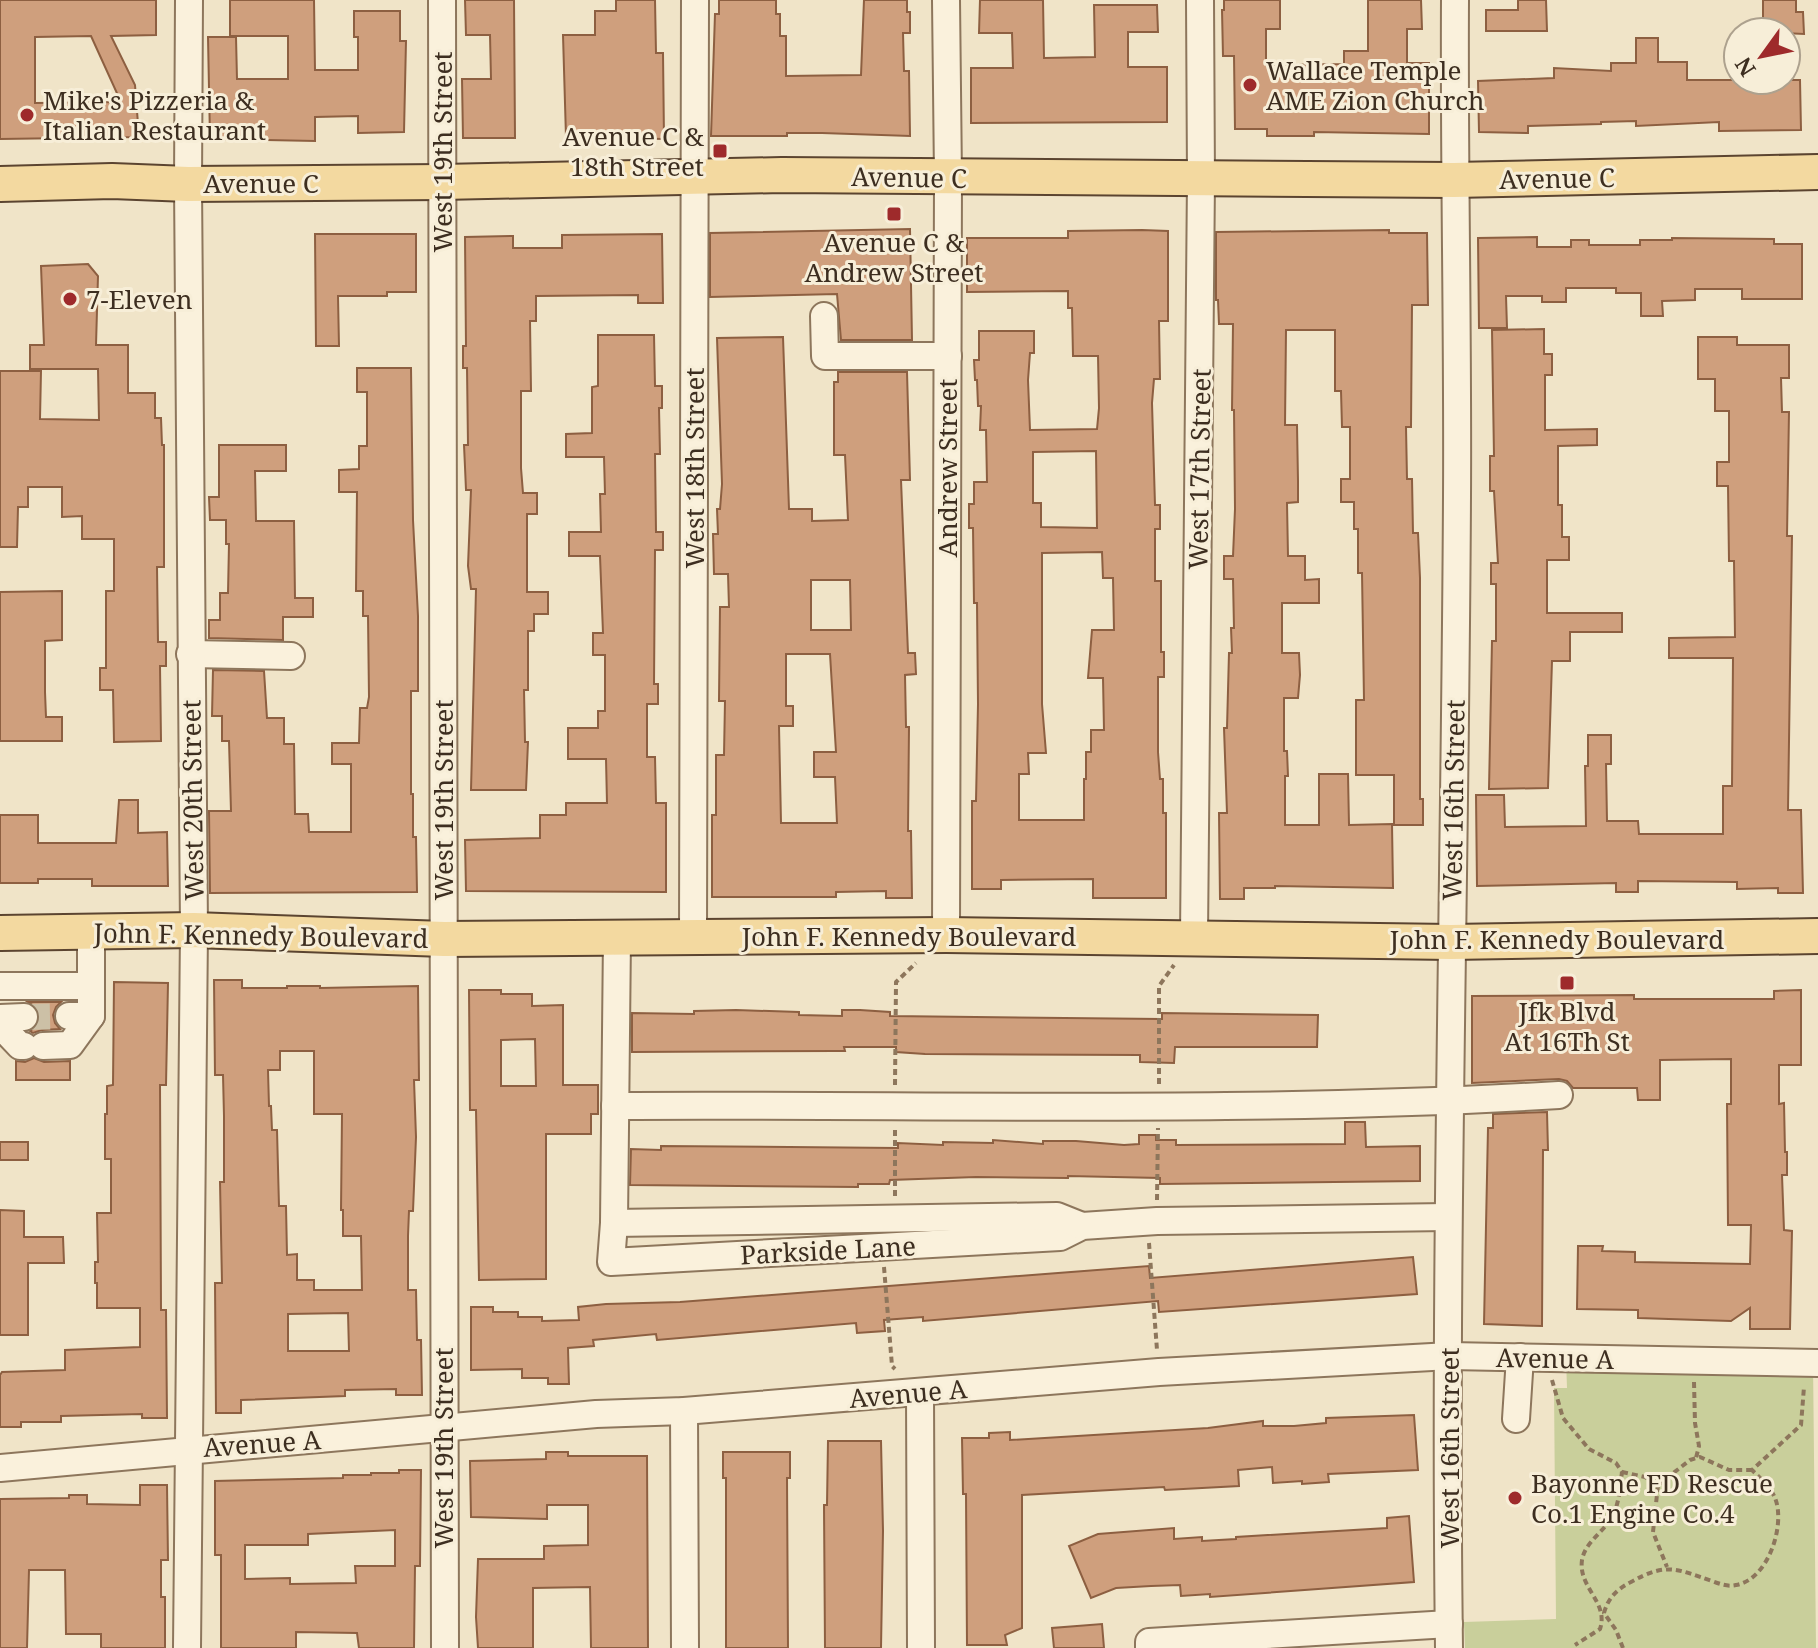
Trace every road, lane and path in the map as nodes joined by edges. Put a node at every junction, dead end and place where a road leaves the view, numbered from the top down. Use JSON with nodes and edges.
{"nodes":[{"id":1,"x":189,"y":0,"type":"edge"},
{"id":2,"x":442,"y":0,"type":"edge"},
{"id":3,"x":695,"y":0,"type":"edge"},
{"id":4,"x":946,"y":0,"type":"edge"},
{"id":5,"x":1200,"y":0,"type":"edge"},
{"id":6,"x":1455,"y":0,"type":"edge"},
{"id":7,"x":1818,"y":172,"type":"edge"},
{"id":8,"x":695,"y":176,"type":"junction"},
{"id":9,"x":948,"y":177,"type":"junction"},
{"id":10,"x":1201,"y":179,"type":"junction"},
{"id":11,"x":1454,"y":180,"type":"junction"},
{"id":12,"x":442,"y":182,"type":"junction"},
{"id":13,"x":0,"y":184,"type":"edge"},
{"id":14,"x":188,"y":184,"type":"junction"},
{"id":15,"x":824,"y":316,"type":"dead end"},
{"id":16,"x":948,"y":356,"type":"junction"},
{"id":17,"x":190,"y":654,"type":"junction"},
{"id":18,"x":291,"y":656,"type":"dead end"},
{"id":19,"x":194,"y":930,"type":"junction"},
{"id":20,"x":91,"y":932,"type":"junction"},
{"id":21,"x":0,"y":933,"type":"edge"},
{"id":22,"x":946,"y":935,"type":"junction"},
{"id":23,"x":1818,"y":936,"type":"edge"},
{"id":24,"x":617,"y":937,"type":"junction"},
{"id":25,"x":693,"y":937,"type":"junction"},
{"id":26,"x":1194,"y":937,"type":"junction"},
{"id":27,"x":444,"y":939,"type":"junction"},
{"id":28,"x":1451,"y":942,"type":"junction"},
{"id":29,"x":0,"y":986,"type":"edge"},
{"id":30,"x":91,"y":986,"type":"junction"},
{"id":31,"x":8,"y":1020,"type":"edge"},
{"id":32,"x":1559,"y":1095,"type":"dead end"},
{"id":33,"x":1451,"y":1101,"type":"junction"},
{"id":34,"x":895,"y":1104,"type":"junction"},
{"id":35,"x":615,"y":1106,"type":"junction"},
{"id":36,"x":1159,"y":1107,"type":"junction"},
{"id":37,"x":1447,"y":1217,"type":"junction"},
{"id":38,"x":886,"y":1219,"type":"junction"},
{"id":39,"x":1157,"y":1221,"type":"junction"},
{"id":40,"x":614,"y":1223,"type":"junction"},
{"id":41,"x":1082,"y":1226,"type":"junction"},
{"id":42,"x":886,"y":1247,"type":"junction"},
{"id":43,"x":1450,"y":1356,"type":"junction"},
{"id":44,"x":1520,"y":1357,"type":"junction"},
{"id":45,"x":1546,"y":1359,"type":"junction"},
{"id":46,"x":1693,"y":1361,"type":"junction"},
{"id":47,"x":1812,"y":1363,"type":"edge"},
{"id":48,"x":1159,"y":1372,"type":"junction"},
{"id":49,"x":920,"y":1393,"type":"junction"},
{"id":50,"x":684,"y":1411,"type":"junction"},
{"id":51,"x":1516,"y":1419,"type":"dead end"},
{"id":52,"x":443,"y":1429,"type":"junction"},
{"id":53,"x":190,"y":1449,"type":"junction"},
{"id":54,"x":1696,"y":1458,"type":"junction"},
{"id":55,"x":0,"y":1468,"type":"edge"},
{"id":56,"x":1752,"y":1470,"type":"junction"},
{"id":57,"x":1622,"y":1472,"type":"junction"},
{"id":58,"x":1658,"y":1485,"type":"junction"},
{"id":59,"x":1667,"y":1567,"type":"junction"},
{"id":60,"x":1604,"y":1613,"type":"junction"},
{"id":61,"x":1449,"y":1636,"type":"edge"},
{"id":62,"x":1575,"y":1645,"type":"dead end"},
{"id":63,"x":187,"y":1648,"type":"edge"},
{"id":64,"x":445,"y":1648,"type":"edge"},
{"id":65,"x":685,"y":1648,"type":"edge"},
{"id":66,"x":921,"y":1648,"type":"edge"},
{"id":67,"x":1149,"y":1648,"type":"edge"},
{"id":68,"x":1623,"y":1648,"type":"edge"}],
"edges":[{"from":1,"to":14,"type":"street","name":"West 20th Street"},
{"from":2,"to":12,"type":"street","name":"West 19th Street"},
{"from":3,"to":8,"type":"street","name":"West 18th Street"},
{"from":4,"to":9,"type":"street","name":"Andrew Street"},
{"from":5,"to":10,"type":"street","name":"West 17th Street"},
{"from":6,"to":11,"type":"street","name":"West 16th Street"},
{"from":7,"to":11,"type":"main road","name":"Avenue C"},
{"from":8,"to":9,"type":"main road","name":"Avenue C"},
{"from":8,"to":12,"type":"main road","name":"Avenue C"},
{"from":8,"to":25,"type":"street","name":"West 18th Street"},
{"from":9,"to":10,"type":"main road","name":"Avenue C"},
{"from":9,"to":16,"type":"street","name":"Andrew Street"},
{"from":10,"to":11,"type":"main road","name":"Avenue C"},
{"from":10,"to":26,"type":"street","name":"West 17th Street"},
{"from":11,"to":28,"type":"street","name":"West 16th Street"},
{"from":12,"to":14,"type":"main road","name":"Avenue C"},
{"from":12,"to":27,"type":"street","name":"West 19th Street"},
{"from":13,"to":14,"type":"main road","name":"Avenue C"},
{"from":14,"to":17,"type":"street","name":"West 20th Street"},
{"from":15,"to":16,"type":"street"},
{"from":16,"to":22,"type":"street","name":"Andrew Street"},
{"from":17,"to":18,"type":"street"},
{"from":17,"to":19,"type":"street","name":"West 20th Street"},
{"from":19,"to":20,"type":"main road","name":"John F. Kennedy Boulevard"},
{"from":19,"to":27,"type":"main road","name":"John F. Kennedy Boulevard"},
{"from":19,"to":53,"type":"street","name":"West 20th Street"},
{"from":20,"to":21,"type":"main road","name":"John F. Kennedy Boulevard"},
{"from":20,"to":30,"type":"street"},
{"from":22,"to":25,"type":"main road","name":"John F. Kennedy Boulevard"},
{"from":22,"to":26,"type":"main road","name":"John F. Kennedy Boulevard"},
{"from":22,"to":34,"type":"path"},
{"from":23,"to":28,"type":"main road","name":"John F. Kennedy Boulevard"},
{"from":24,"to":25,"type":"main road","name":"John F. Kennedy Boulevard"},
{"from":24,"to":27,"type":"main road","name":"John F. Kennedy Boulevard"},
{"from":24,"to":35,"type":"street","name":"Parkside Lane"},
{"from":26,"to":28,"type":"main road","name":"John F. Kennedy Boulevard"},
{"from":26,"to":36,"type":"path"},
{"from":27,"to":52,"type":"street","name":"West 19th Street"},
{"from":28,"to":33,"type":"street","name":"West 16th Street"},
{"from":29,"to":30,"type":"street"},
{"from":30,"to":31,"type":"street"},
{"from":32,"to":33,"type":"street"},
{"from":33,"to":36,"type":"street"},
{"from":33,"to":37,"type":"street","name":"West 16th Street"},
{"from":34,"to":35,"type":"street"},
{"from":34,"to":36,"type":"street"},
{"from":34,"to":38,"type":"path"},
{"from":35,"to":40,"type":"street","name":"Parkside Lane"},
{"from":36,"to":39,"type":"path"},
{"from":37,"to":39,"type":"street","name":"Parkside Lane"},
{"from":37,"to":43,"type":"street","name":"West 16th Street"},
{"from":38,"to":40,"type":"street","name":"Parkside Lane"},
{"from":38,"to":41,"type":"street","name":"Parkside Lane"},
{"from":39,"to":41,"type":"street","name":"Parkside Lane"},
{"from":39,"to":48,"type":"path"},
{"from":40,"to":42,"type":"street","name":"Parkside Lane"},
{"from":41,"to":42,"type":"street","name":"Parkside Lane"},
{"from":42,"to":49,"type":"path"},
{"from":43,"to":44,"type":"street","name":"Avenue A"},
{"from":43,"to":48,"type":"street","name":"Avenue A"},
{"from":43,"to":61,"type":"street","name":"West 16th Street"},
{"from":44,"to":45,"type":"street","name":"Avenue A"},
{"from":44,"to":51,"type":"street"},
{"from":45,"to":46,"type":"street","name":"Avenue A"},
{"from":45,"to":57,"type":"path"},
{"from":46,"to":47,"type":"street","name":"Avenue A"},
{"from":46,"to":54,"type":"path"},
{"from":47,"to":56,"type":"path"},
{"from":48,"to":49,"type":"street","name":"Avenue A"},
{"from":49,"to":50,"type":"street","name":"Avenue A"},
{"from":49,"to":66,"type":"street"},
{"from":50,"to":52,"type":"street","name":"Avenue A"},
{"from":50,"to":65,"type":"street"},
{"from":52,"to":53,"type":"street","name":"Avenue A"},
{"from":52,"to":64,"type":"street","name":"West 19th Street"},
{"from":53,"to":55,"type":"street","name":"Avenue A"},
{"from":53,"to":63,"type":"street","name":"West 20th Street"},
{"from":54,"to":56,"type":"path"},
{"from":54,"to":58,"type":"path"},
{"from":56,"to":59,"type":"path"},
{"from":57,"to":58,"type":"path"},
{"from":57,"to":60,"type":"path"},
{"from":58,"to":59,"type":"path"},
{"from":59,"to":60,"type":"path"},
{"from":60,"to":62,"type":"path"},
{"from":60,"to":68,"type":"path"},
{"from":61,"to":67,"type":"street"}]}
